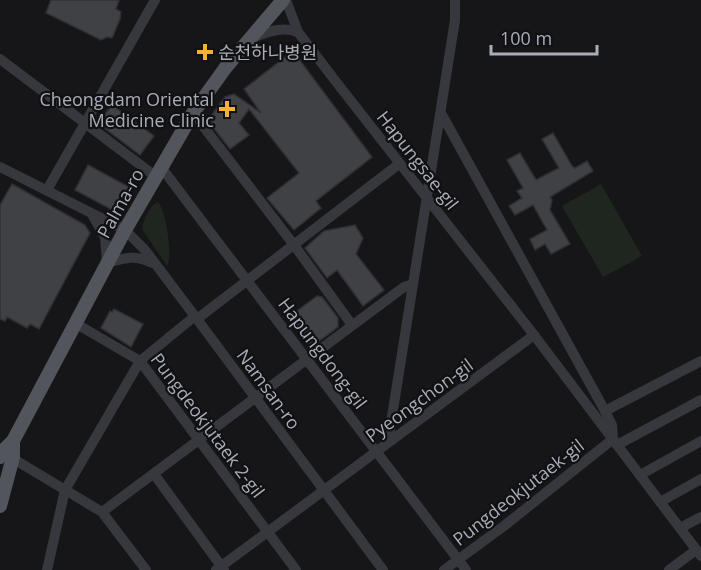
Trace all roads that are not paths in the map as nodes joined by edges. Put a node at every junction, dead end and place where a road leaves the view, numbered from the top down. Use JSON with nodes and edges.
{"nodes":[{"id":1,"x":155,"y":0,"type":"edge"},
{"id":2,"x":284,"y":0,"type":"edge"},
{"id":3,"x":455,"y":0,"type":"edge"},
{"id":4,"x":298,"y":32,"type":"junction"},
{"id":5,"x":249,"y":39,"type":"junction"},
{"id":6,"x":0,"y":59,"type":"edge"},
{"id":7,"x":193,"y":112,"type":"junction"},
{"id":8,"x":441,"y":113,"type":"junction"},
{"id":9,"x":86,"y":123,"type":"junction"},
{"id":10,"x":399,"y":164,"type":"junction"},
{"id":11,"x":0,"y":167,"type":"edge"},
{"id":12,"x":158,"y":172,"type":"junction"},
{"id":13,"x":47,"y":190,"type":"junction"},
{"id":14,"x":427,"y":198,"type":"junction"},
{"id":15,"x":91,"y":213,"type":"junction"},
{"id":16,"x":125,"y":230,"type":"junction"},
{"id":17,"x":294,"y":245,"type":"junction"},
{"id":18,"x":107,"y":263,"type":"junction"},
{"id":19,"x":157,"y":266,"type":"junction"},
{"id":20,"x":247,"y":281,"type":"junction"},
{"id":21,"x":412,"y":284,"type":"junction"},
{"id":22,"x":196,"y":317,"type":"junction"},
{"id":23,"x":75,"y":323,"type":"junction"},
{"id":24,"x":352,"y":325,"type":"junction"},
{"id":25,"x":534,"y":335,"type":"junction"},
{"id":26,"x":307,"y":360,"type":"junction"},
{"id":27,"x":140,"y":361,"type":"junction"},
{"id":28,"x":701,"y":361,"type":"edge"},
{"id":29,"x":255,"y":398,"type":"junction"},
{"id":30,"x":701,"y":400,"type":"edge"},
{"id":31,"x":605,"y":411,"type":"junction"},
{"id":32,"x":200,"y":439,"type":"junction"},
{"id":33,"x":392,"y":440,"type":"junction"},
{"id":34,"x":701,"y":441,"type":"edge"},
{"id":35,"x":615,"y":442,"type":"junction"},
{"id":36,"x":376,"y":451,"type":"junction"},
{"id":37,"x":5,"y":455,"type":"edge"},
{"id":38,"x":154,"y":474,"type":"junction"},
{"id":39,"x":640,"y":475,"type":"junction"},
{"id":40,"x":701,"y":479,"type":"edge"},
{"id":41,"x":65,"y":490,"type":"junction"},
{"id":42,"x":324,"y":491,"type":"junction"},
{"id":43,"x":660,"y":502,"type":"junction"},
{"id":44,"x":0,"y":506,"type":"edge"},
{"id":45,"x":102,"y":512,"type":"junction"},
{"id":46,"x":701,"y":517,"type":"edge"},
{"id":47,"x":680,"y":528,"type":"junction"},
{"id":48,"x":268,"y":532,"type":"junction"},
{"id":49,"x":699,"y":553,"type":"edge"},
{"id":50,"x":458,"y":559,"type":"junction"},
{"id":51,"x":50,"y":569,"type":"edge"},
{"id":52,"x":220,"y":569,"type":"edge"},
{"id":53,"x":146,"y":570,"type":"edge"},
{"id":54,"x":296,"y":570,"type":"edge"},
{"id":55,"x":383,"y":570,"type":"edge"},
{"id":56,"x":444,"y":570,"type":"edge"},
{"id":57,"x":466,"y":570,"type":"edge"},
{"id":58,"x":669,"y":570,"type":"edge"}],
"edges":[{"from":1,"to":9,"type":"street"},
{"from":2,"to":4,"type":"street","name":"Hapungsae-gil"},
{"from":2,"to":5,"type":"main road","name":"Palma-ro"},
{"from":3,"to":8,"type":"street"},
{"from":4,"to":5,"type":"street"},
{"from":4,"to":10,"type":"street","name":"Hapungsae-gil"},
{"from":5,"to":7,"type":"main road","name":"Palma-ro"},
{"from":6,"to":9,"type":"street","name":"Hapungdong-gil"},
{"from":7,"to":12,"type":"main road","name":"Palma-ro"},
{"from":7,"to":17,"type":"street"},
{"from":8,"to":14,"type":"street"},
{"from":8,"to":31,"type":"street"},
{"from":9,"to":12,"type":"street","name":"Hapungdong-gil"},
{"from":9,"to":13,"type":"street"},
{"from":10,"to":14,"type":"street","name":"Hapungsae-gil"},
{"from":10,"to":17,"type":"street"},
{"from":11,"to":13,"type":"street"},
{"from":12,"to":16,"type":"main road","name":"Palma-ro"},
{"from":12,"to":20,"type":"street","name":"Hapungdong-gil"},
{"from":13,"to":15,"type":"street"},
{"from":14,"to":21,"type":"street"},
{"from":14,"to":25,"type":"street","name":"Hapungsae-gil"},
{"from":15,"to":16,"type":"street"},
{"from":15,"to":18,"type":"street"},
{"from":16,"to":18,"type":"main road","name":"Palma-ro"},
{"from":16,"to":19,"type":"street","name":"Namsan-ro"},
{"from":17,"to":20,"type":"street"},
{"from":17,"to":24,"type":"street"},
{"from":18,"to":19,"type":"street"},
{"from":18,"to":23,"type":"main road","name":"Palma-ro"},
{"from":19,"to":22,"type":"street","name":"Namsan-ro"},
{"from":20,"to":22,"type":"street"},
{"from":20,"to":26,"type":"street","name":"Hapungdong-gil"},
{"from":21,"to":24,"type":"street"},
{"from":21,"to":33,"type":"street"},
{"from":22,"to":27,"type":"street"},
{"from":22,"to":29,"type":"street","name":"Namsan-ro"},
{"from":23,"to":27,"type":"street","name":"Pungdeokjutaek 2-gil"},
{"from":23,"to":37,"type":"main road","name":"Palma-ro"},
{"from":24,"to":26,"type":"street"},
{"from":25,"to":33,"type":"street","name":"Pyeongchon-gil"},
{"from":25,"to":35,"type":"street","name":"Hapungsae-gil"},
{"from":26,"to":29,"type":"street"},
{"from":26,"to":36,"type":"street","name":"Hapungdong-gil"},
{"from":27,"to":32,"type":"street","name":"Pungdeokjutaek 2-gil"},
{"from":27,"to":41,"type":"street"},
{"from":28,"to":31,"type":"street"},
{"from":29,"to":32,"type":"street"},
{"from":29,"to":42,"type":"street","name":"Namsan-ro"},
{"from":30,"to":35,"type":"street","name":"Pungdeokjutaek-gil"},
{"from":31,"to":35,"type":"street"},
{"from":32,"to":38,"type":"street"},
{"from":32,"to":48,"type":"street","name":"Pungdeokjutaek 2-gil"},
{"from":33,"to":36,"type":"street","name":"Pyeongchon-gil"},
{"from":34,"to":39,"type":"street"},
{"from":35,"to":39,"type":"street"},
{"from":35,"to":50,"type":"street","name":"Pungdeokjutaek-gil"},
{"from":36,"to":42,"type":"street","name":"Pyeongchon-gil"},
{"from":36,"to":50,"type":"street","name":"Hapungdong-gil"},
{"from":37,"to":41,"type":"street"},
{"from":37,"to":44,"type":"main road","name":"Palma-ro"},
{"from":38,"to":45,"type":"street"},
{"from":38,"to":52,"type":"street"},
{"from":39,"to":43,"type":"street"},
{"from":40,"to":43,"type":"street"},
{"from":41,"to":45,"type":"street"},
{"from":41,"to":51,"type":"street"},
{"from":42,"to":48,"type":"street","name":"Pyeongchon-gil"},
{"from":42,"to":55,"type":"street","name":"Namsan-ro"},
{"from":43,"to":47,"type":"street"},
{"from":45,"to":53,"type":"street"},
{"from":46,"to":47,"type":"street"},
{"from":47,"to":49,"type":"street"},
{"from":48,"to":52,"type":"street","name":"Pyeongchon-gil"},
{"from":48,"to":54,"type":"street","name":"Pungdeokjutaek 2-gil"},
{"from":49,"to":58,"type":"street"},
{"from":50,"to":56,"type":"street","name":"Pungdeokjutaek-gil"},
{"from":50,"to":57,"type":"street","name":"Hapungdong-gil"}]}
